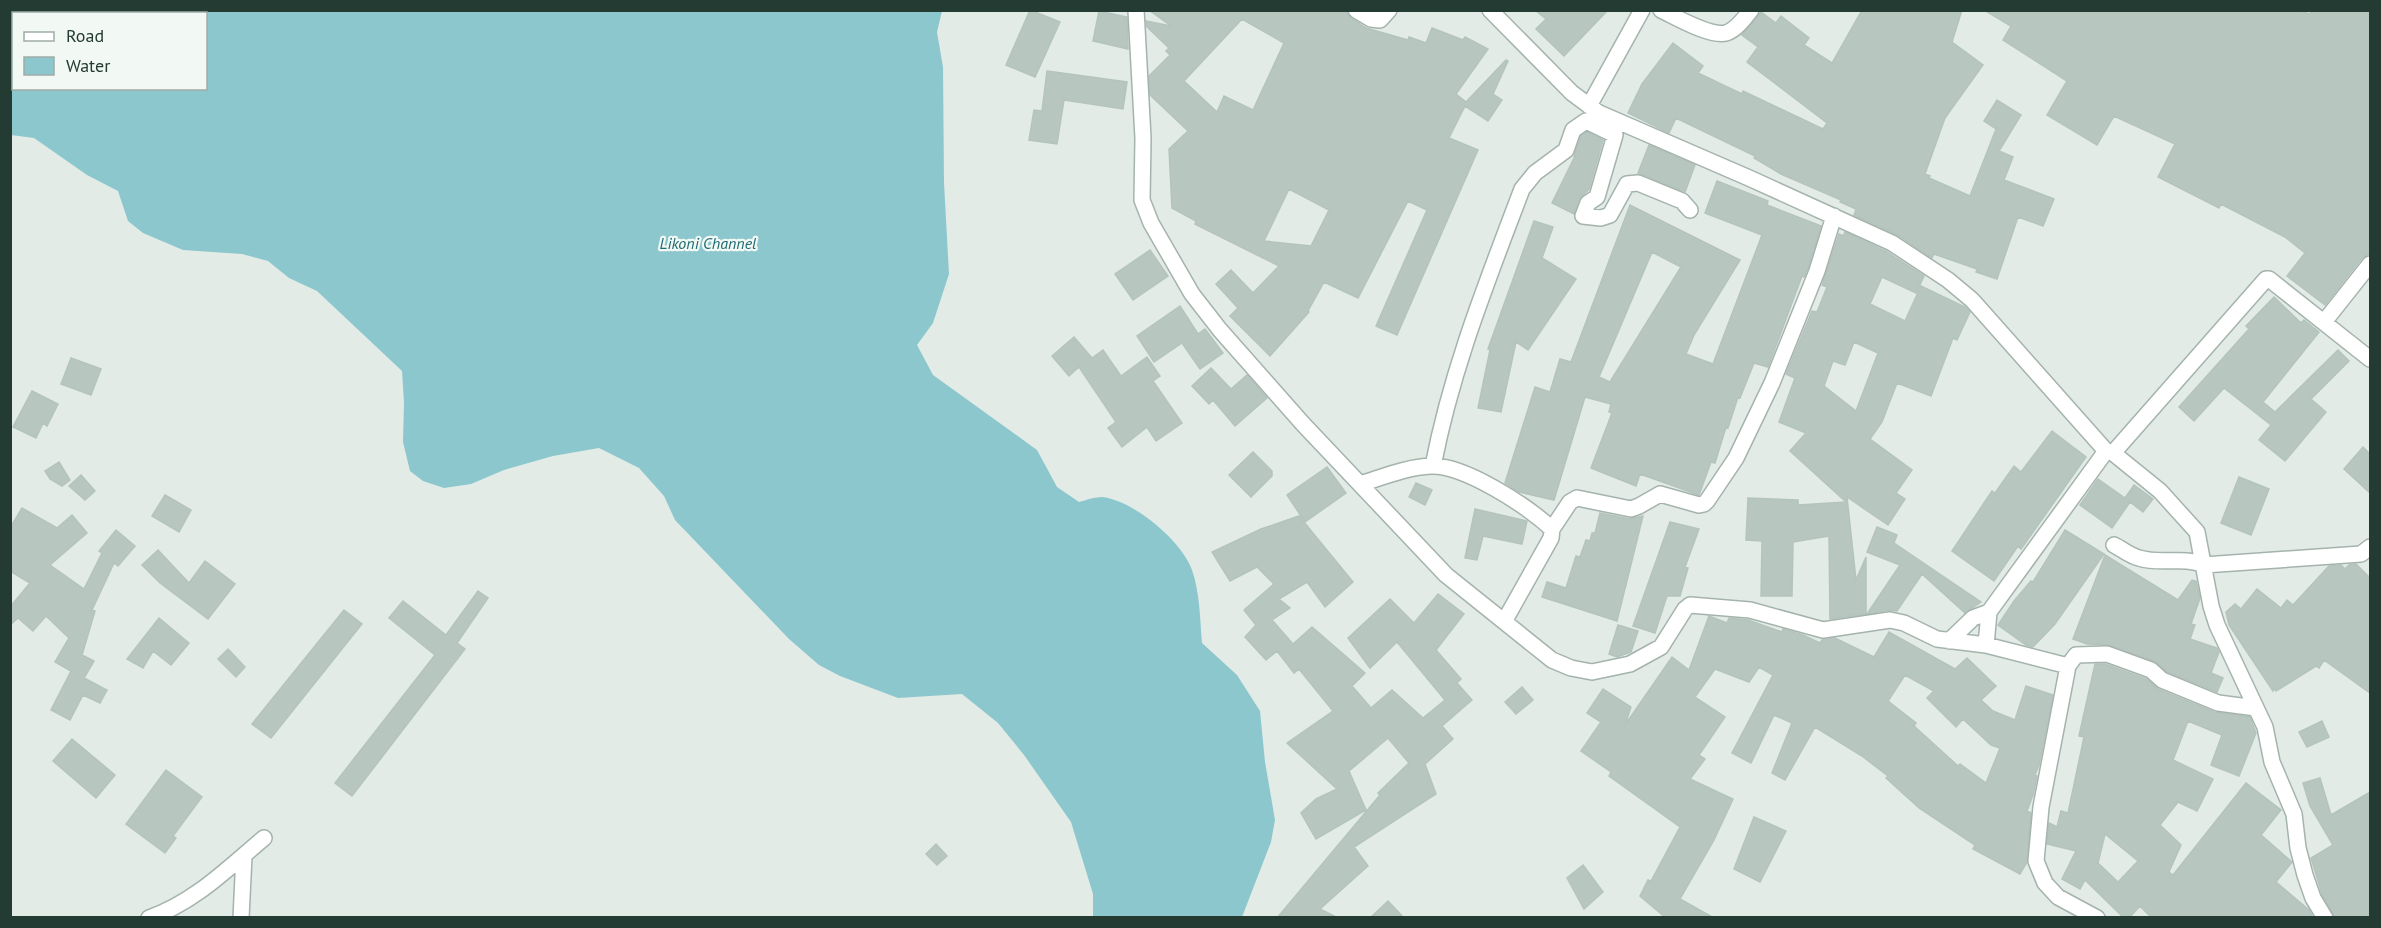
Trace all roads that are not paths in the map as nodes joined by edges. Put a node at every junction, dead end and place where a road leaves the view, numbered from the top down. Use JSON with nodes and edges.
{"nodes":[{"id":1,"x":1136,"y":10,"type":"edge"},
{"id":2,"x":1356,"y":10,"type":"edge"},
{"id":3,"x":1389,"y":10,"type":"edge"},
{"id":4,"x":1490,"y":10,"type":"edge"},
{"id":5,"x":1642,"y":10,"type":"edge"},
{"id":6,"x":1661,"y":10,"type":"edge"},
{"id":7,"x":1751,"y":10,"type":"edge"},
{"id":8,"x":1589,"y":106,"type":"junction"},
{"id":9,"x":1611,"y":118,"type":"junction"},
{"id":10,"x":1615,"y":135,"type":"junction"},
{"id":11,"x":1690,"y":210,"type":"dead end"},
{"id":12,"x":1834,"y":216,"type":"junction"},
{"id":13,"x":2370,"y":264,"type":"edge"},
{"id":14,"x":2324,"y":322,"type":"junction"},
{"id":15,"x":2370,"y":359,"type":"edge"},
{"id":16,"x":2109,"y":452,"type":"junction"},
{"id":17,"x":1433,"y":466,"type":"junction"},
{"id":18,"x":1360,"y":484,"type":"junction"},
{"id":19,"x":1552,"y":528,"type":"junction"},
{"id":20,"x":2114,"y":545,"type":"dead end"},
{"id":21,"x":2370,"y":547,"type":"edge"},
{"id":22,"x":2204,"y":565,"type":"junction"},
{"id":23,"x":1989,"y":612,"type":"junction"},
{"id":24,"x":1505,"y":620,"type":"junction"},
{"id":25,"x":1948,"y":641,"type":"junction"},
{"id":26,"x":1986,"y":645,"type":"junction"},
{"id":27,"x":2068,"y":666,"type":"junction"},
{"id":28,"x":2256,"y":708,"type":"junction"},
{"id":29,"x":264,"y":838,"type":"dead end"},
{"id":30,"x":244,"y":856,"type":"junction"},
{"id":31,"x":149,"y":918,"type":"edge"},
{"id":32,"x":241,"y":918,"type":"edge"},
{"id":33,"x":2097,"y":918,"type":"edge"},
{"id":34,"x":2325,"y":918,"type":"edge"}],
"edges":[{"from":1,"to":18,"type":"street"},
{"from":2,"to":3,"type":"street"},
{"from":4,"to":8,"type":"street"},
{"from":5,"to":8,"type":"street"},
{"from":6,"to":7,"type":"street"},
{"from":8,"to":9,"type":"street"},
{"from":9,"to":10,"type":"street"},
{"from":9,"to":12,"type":"street"},
{"from":10,"to":11,"type":"street"},
{"from":10,"to":17,"type":"street"},
{"from":12,"to":16,"type":"street"},
{"from":12,"to":19,"type":"street"},
{"from":13,"to":14,"type":"street"},
{"from":14,"to":15,"type":"street"},
{"from":14,"to":16,"type":"street"},
{"from":16,"to":22,"type":"street"},
{"from":16,"to":23,"type":"street"},
{"from":17,"to":18,"type":"street"},
{"from":17,"to":19,"type":"street"},
{"from":18,"to":24,"type":"street"},
{"from":19,"to":24,"type":"street"},
{"from":20,"to":22,"type":"street"},
{"from":21,"to":22,"type":"street"},
{"from":22,"to":28,"type":"street"},
{"from":23,"to":25,"type":"street"},
{"from":23,"to":26,"type":"street"},
{"from":24,"to":25,"type":"street"},
{"from":25,"to":26,"type":"street"},
{"from":26,"to":27,"type":"street"},
{"from":27,"to":28,"type":"street"},
{"from":27,"to":33,"type":"street"},
{"from":28,"to":34,"type":"street"},
{"from":29,"to":30,"type":"street"},
{"from":30,"to":31,"type":"street"},
{"from":30,"to":32,"type":"street"}]}
